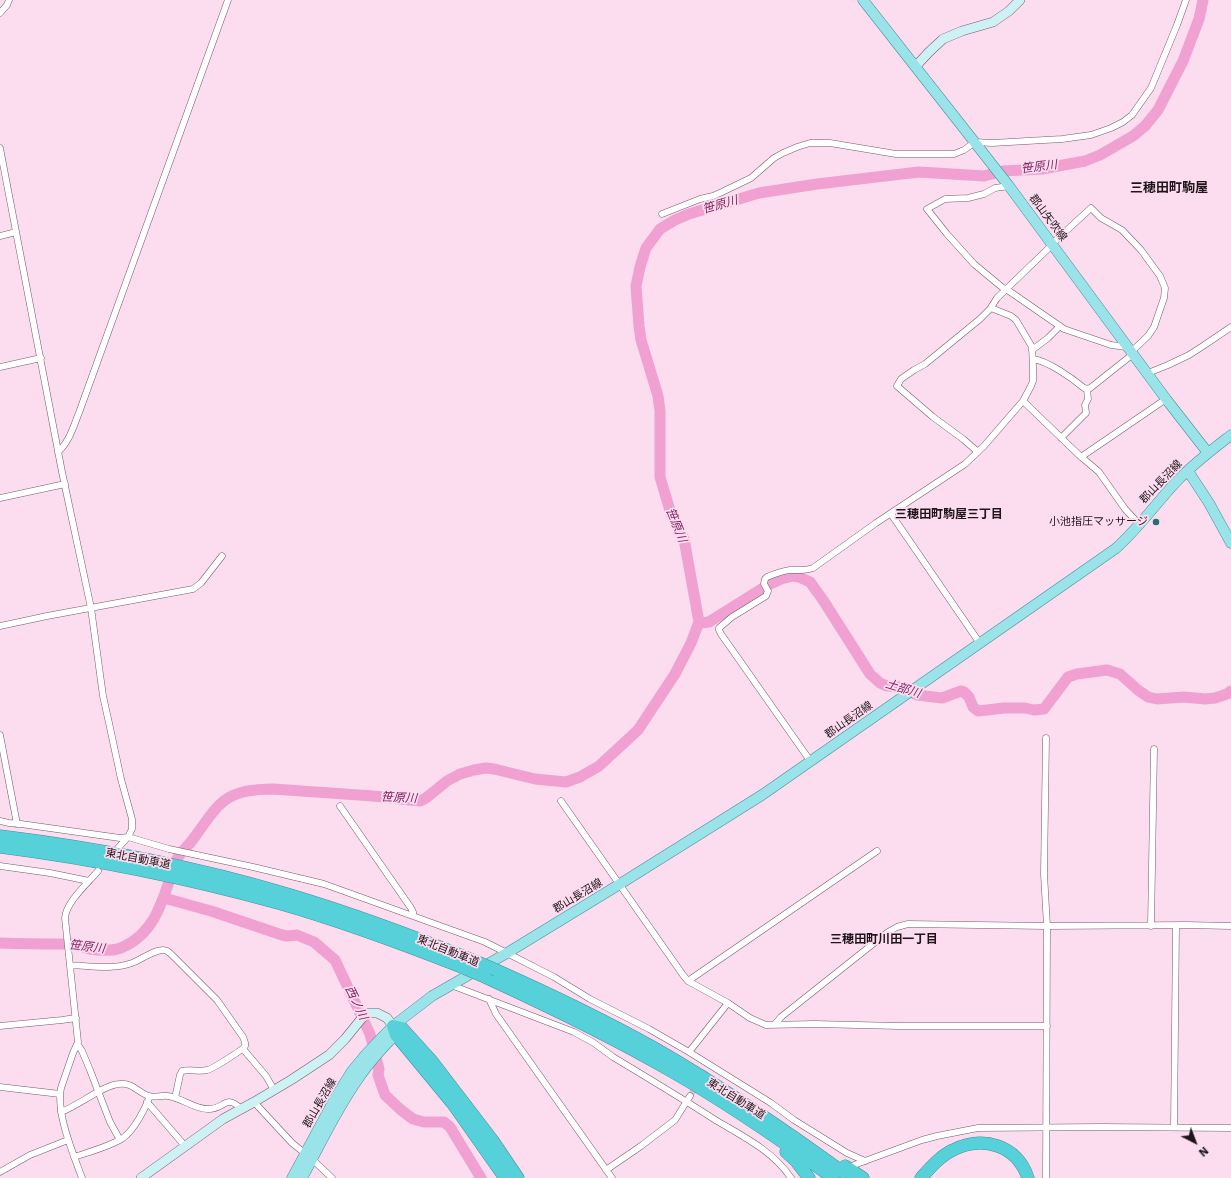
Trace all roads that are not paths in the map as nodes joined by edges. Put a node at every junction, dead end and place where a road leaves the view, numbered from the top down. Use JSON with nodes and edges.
{"nodes":[{"id":1,"x":9,"y":0,"type":"edge"},
{"id":2,"x":228,"y":0,"type":"edge"},
{"id":3,"x":863,"y":0,"type":"edge"},
{"id":4,"x":1020,"y":0,"type":"edge"},
{"id":5,"x":1186,"y":0,"type":"edge"},
{"id":6,"x":0,"y":13,"type":"edge"},
{"id":7,"x":916,"y":66,"type":"junction"},
{"id":8,"x":976,"y":144,"type":"junction"},
{"id":9,"x":0,"y":148,"type":"edge"},
{"id":10,"x":1008,"y":185,"type":"junction"},
{"id":11,"x":662,"y":214,"type":"dead end"},
{"id":12,"x":16,"y":232,"type":"junction"},
{"id":13,"x":0,"y":236,"type":"edge"},
{"id":14,"x":1052,"y":244,"type":"junction"},
{"id":15,"x":1006,"y":290,"type":"junction"},
{"id":16,"x":991,"y":308,"type":"junction"},
{"id":17,"x":1060,"y":326,"type":"junction"},
{"id":18,"x":1231,"y":327,"type":"edge"},
{"id":19,"x":1032,"y":350,"type":"junction"},
{"id":20,"x":1131,"y":351,"type":"junction"},
{"id":21,"x":41,"y":358,"type":"junction"},
{"id":22,"x":1032,"y":359,"type":"junction"},
{"id":23,"x":0,"y":367,"type":"edge"},
{"id":24,"x":1148,"y":373,"type":"junction"},
{"id":25,"x":1087,"y":389,"type":"junction"},
{"id":26,"x":1166,"y":399,"type":"junction"},
{"id":27,"x":1022,"y":401,"type":"junction"},
{"id":28,"x":1231,"y":435,"type":"edge"},
{"id":29,"x":1061,"y":438,"type":"junction"},
{"id":30,"x":58,"y":452,"type":"junction"},
{"id":31,"x":978,"y":452,"type":"junction"},
{"id":32,"x":1208,"y":453,"type":"junction"},
{"id":33,"x":1081,"y":457,"type":"junction"},
{"id":34,"x":1188,"y":470,"type":"junction"},
{"id":35,"x":65,"y":484,"type":"junction"},
{"id":36,"x":0,"y":498,"type":"edge"},
{"id":37,"x":891,"y":514,"type":"junction"},
{"id":38,"x":1139,"y":524,"type":"junction"},
{"id":39,"x":1231,"y":543,"type":"edge"},
{"id":40,"x":222,"y":556,"type":"dead end"},
{"id":41,"x":90,"y":608,"type":"junction"},
{"id":42,"x":0,"y":626,"type":"edge"},
{"id":43,"x":979,"y":642,"type":"junction"},
{"id":44,"x":0,"y":735,"type":"edge"},
{"id":45,"x":1046,"y":738,"type":"dead end"},
{"id":46,"x":1154,"y":749,"type":"dead end"},
{"id":47,"x":811,"y":762,"type":"junction"},
{"id":48,"x":561,"y":801,"type":"dead end"},
{"id":49,"x":340,"y":806,"type":"dead end"},
{"id":50,"x":0,"y":821,"type":"edge"},
{"id":51,"x":17,"y":824,"type":"junction"},
{"id":52,"x":0,"y":836,"type":"edge"},
{"id":53,"x":128,"y":837,"type":"junction"},
{"id":54,"x":0,"y":848,"type":"edge"},
{"id":55,"x":118,"y":848,"type":"dead end"},
{"id":56,"x":877,"y":851,"type":"dead end"},
{"id":57,"x":0,"y":866,"type":"edge"},
{"id":58,"x":98,"y":870,"type":"dead end"},
{"id":59,"x":89,"y":881,"type":"junction"},
{"id":60,"x":620,"y":884,"type":"junction"},
{"id":61,"x":414,"y":916,"type":"junction"},
{"id":62,"x":1047,"y":926,"type":"junction"},
{"id":63,"x":1151,"y":926,"type":"junction"},
{"id":64,"x":1176,"y":926,"type":"junction"},
{"id":65,"x":1231,"y":926,"type":"edge"},
{"id":66,"x":507,"y":953,"type":"junction"},
{"id":67,"x":70,"y":963,"type":"junction"},
{"id":68,"x":688,"y":981,"type":"junction"},
{"id":69,"x":451,"y":985,"type":"junction"},
{"id":70,"x":489,"y":999,"type":"junction"},
{"id":71,"x":728,"y":1003,"type":"junction"},
{"id":72,"x":76,"y":1018,"type":"junction"},
{"id":73,"x":774,"y":1025,"type":"junction"},
{"id":74,"x":0,"y":1026,"type":"edge"},
{"id":75,"x":1046,"y":1026,"type":"junction"},
{"id":76,"x":397,"y":1030,"type":"junction"},
{"id":77,"x":78,"y":1045,"type":"junction"},
{"id":78,"x":242,"y":1049,"type":"junction"},
{"id":79,"x":689,"y":1052,"type":"junction"},
{"id":80,"x":710,"y":1064,"type":"junction"},
{"id":81,"x":706,"y":1071,"type":"tunnel mouth"},
{"id":82,"x":673,"y":1072,"type":"junction"},
{"id":83,"x":0,"y":1087,"type":"edge"},
{"id":84,"x":274,"y":1090,"type":"junction"},
{"id":85,"x":99,"y":1092,"type":"junction"},
{"id":86,"x":60,"y":1094,"type":"junction"},
{"id":87,"x":690,"y":1096,"type":"tunnel mouth"},
{"id":88,"x":175,"y":1098,"type":"junction"},
{"id":89,"x":148,"y":1099,"type":"junction"},
{"id":90,"x":254,"y":1102,"type":"junction"},
{"id":91,"x":686,"y":1102,"type":"junction"},
{"id":92,"x":241,"y":1109,"type":"junction"},
{"id":93,"x":752,"y":1109,"type":"junction"},
{"id":94,"x":61,"y":1112,"type":"junction"},
{"id":95,"x":1174,"y":1127,"type":"junction"},
{"id":96,"x":1046,"y":1128,"type":"junction"},
{"id":97,"x":1231,"y":1128,"type":"edge"},
{"id":98,"x":68,"y":1140,"type":"junction"},
{"id":99,"x":120,"y":1140,"type":"junction"},
{"id":100,"x":185,"y":1146,"type":"junction"},
{"id":101,"x":74,"y":1156,"type":"junction"},
{"id":102,"x":308,"y":1157,"type":"junction"},
{"id":103,"x":865,"y":1161,"type":"junction"},
{"id":104,"x":854,"y":1166,"type":"dead end"},
{"id":105,"x":606,"y":1170,"type":"junction"},
{"id":106,"x":0,"y":1172,"type":"edge"},
{"id":107,"x":82,"y":1178,"type":"edge"},
{"id":108,"x":141,"y":1178,"type":"edge"},
{"id":109,"x":292,"y":1178,"type":"edge"},
{"id":110,"x":302,"y":1178,"type":"edge"},
{"id":111,"x":332,"y":1178,"type":"edge"},
{"id":112,"x":505,"y":1178,"type":"edge"},
{"id":113,"x":518,"y":1178,"type":"edge"},
{"id":114,"x":612,"y":1178,"type":"edge"},
{"id":115,"x":791,"y":1178,"type":"edge"},
{"id":116,"x":809,"y":1178,"type":"edge"},
{"id":117,"x":832,"y":1178,"type":"edge"},
{"id":118,"x":851,"y":1178,"type":"edge"},
{"id":119,"x":863,"y":1178,"type":"edge"},
{"id":120,"x":921,"y":1178,"type":"edge"},
{"id":121,"x":931,"y":1178,"type":"edge"},
{"id":122,"x":1020,"y":1178,"type":"edge"},
{"id":123,"x":1028,"y":1178,"type":"edge"},
{"id":124,"x":1046,"y":1178,"type":"edge"}],
"edges":[{"from":1,"to":6,"type":"street"},
{"from":2,"to":30,"type":"street"},
{"from":3,"to":7,"type":"main road","name":"郡山矢吹線"},
{"from":4,"to":7,"type":"street"},
{"from":5,"to":8,"type":"street"},
{"from":7,"to":8,"type":"main road","name":"郡山矢吹線"},
{"from":8,"to":10,"type":"main road","name":"郡山矢吹線"},
{"from":8,"to":11,"type":"street"},
{"from":9,"to":12,"type":"street"},
{"from":10,"to":14,"type":"main road","name":"郡山矢吹線"},
{"from":10,"to":15,"type":"street"},
{"from":12,"to":13,"type":"street"},
{"from":12,"to":21,"type":"street"},
{"from":14,"to":15,"type":"street"},
{"from":14,"to":20,"type":"main road","name":"郡山矢吹線"},
{"from":14,"to":20,"type":"street"},
{"from":15,"to":16,"type":"street"},
{"from":15,"to":17,"type":"street"},
{"from":16,"to":19,"type":"street"},
{"from":16,"to":31,"type":"street"},
{"from":17,"to":19,"type":"street"},
{"from":17,"to":20,"type":"street"},
{"from":18,"to":24,"type":"street"},
{"from":19,"to":22,"type":"street"},
{"from":20,"to":24,"type":"main road","name":"郡山矢吹線"},
{"from":20,"to":25,"type":"street"},
{"from":21,"to":23,"type":"street"},
{"from":21,"to":30,"type":"street"},
{"from":22,"to":25,"type":"street"},
{"from":22,"to":27,"type":"street"},
{"from":24,"to":26,"type":"main road","name":"郡山矢吹線"},
{"from":25,"to":29,"type":"street"},
{"from":26,"to":32,"type":"main road","name":"郡山矢吹線"},
{"from":26,"to":33,"type":"street"},
{"from":27,"to":29,"type":"street"},
{"from":27,"to":31,"type":"street"},
{"from":28,"to":32,"type":"main road","name":"郡山長沼線"},
{"from":29,"to":33,"type":"street"},
{"from":30,"to":35,"type":"street"},
{"from":31,"to":37,"type":"street"},
{"from":32,"to":34,"type":"main road","name":"郡山長沼線"},
{"from":33,"to":38,"type":"street"},
{"from":34,"to":38,"type":"main road","name":"郡山長沼線"},
{"from":34,"to":39,"type":"main road"},
{"from":35,"to":36,"type":"street"},
{"from":35,"to":41,"type":"street"},
{"from":37,"to":43,"type":"street"},
{"from":37,"to":47,"type":"street"},
{"from":38,"to":43,"type":"main road","name":"郡山長沼線"},
{"from":40,"to":41,"type":"street"},
{"from":41,"to":42,"type":"street"},
{"from":41,"to":53,"type":"street"},
{"from":43,"to":47,"type":"main road","name":"郡山長沼線"},
{"from":44,"to":51,"type":"street"},
{"from":45,"to":62,"type":"street"},
{"from":46,"to":63,"type":"street"},
{"from":47,"to":60,"type":"main road","name":"郡山長沼線"},
{"from":48,"to":60,"type":"street"},
{"from":49,"to":61,"type":"street"},
{"from":50,"to":51,"type":"street"},
{"from":51,"to":53,"type":"street"},
{"from":52,"to":93,"type":"highway","name":"東北自動車道","bridge":true},
{"from":53,"to":55,"type":"street"},
{"from":53,"to":61,"type":"street"},
{"from":54,"to":82,"type":"highway","name":"東北自動車道","bridge":true},
{"from":56,"to":68,"type":"street"},
{"from":57,"to":59,"type":"street"},
{"from":58,"to":59,"type":"street"},
{"from":59,"to":67,"type":"street"},
{"from":60,"to":66,"type":"main road","name":"郡山長沼線"},
{"from":60,"to":68,"type":"street"},
{"from":61,"to":66,"type":"street"},
{"from":62,"to":63,"type":"street"},
{"from":62,"to":73,"type":"street"},
{"from":62,"to":75,"type":"street"},
{"from":63,"to":64,"type":"street"},
{"from":64,"to":65,"type":"street"},
{"from":64,"to":95,"type":"street"},
{"from":66,"to":69,"type":"main road","name":"郡山長沼線"},
{"from":66,"to":79,"type":"street"},
{"from":67,"to":72,"type":"street"},
{"from":67,"to":78,"type":"street"},
{"from":68,"to":71,"type":"street"},
{"from":69,"to":70,"type":"street"},
{"from":69,"to":76,"type":"main road","name":"郡山長沼線"},
{"from":70,"to":91,"type":"street"},
{"from":70,"to":105,"type":"street"},
{"from":71,"to":73,"type":"street"},
{"from":71,"to":79,"type":"street"},
{"from":72,"to":74,"type":"street"},
{"from":72,"to":77,"type":"street"},
{"from":73,"to":75,"type":"street"},
{"from":75,"to":96,"type":"street"},
{"from":76,"to":84,"type":"street"},
{"from":76,"to":102,"type":"main road","name":"郡山長沼線"},
{"from":76,"to":112,"type":"highway"},
{"from":76,"to":113,"type":"highway"},
{"from":77,"to":85,"type":"street"},
{"from":77,"to":86,"type":"street"},
{"from":78,"to":84,"type":"street"},
{"from":78,"to":88,"type":"street"},
{"from":79,"to":80,"type":"street"},
{"from":80,"to":81,"type":"street"},
{"from":80,"to":103,"type":"street"},
{"from":82,"to":116,"type":"highway"},
{"from":82,"to":117,"type":"highway","name":"東北自動車道"},
{"from":83,"to":86,"type":"street"},
{"from":84,"to":90,"type":"street"},
{"from":85,"to":89,"type":"street"},
{"from":85,"to":94,"type":"street"},
{"from":85,"to":99,"type":"street"},
{"from":86,"to":94,"type":"street"},
{"from":87,"to":91,"type":"street"},
{"from":88,"to":89,"type":"street"},
{"from":88,"to":92,"type":"street"},
{"from":89,"to":99,"type":"street"},
{"from":89,"to":100,"type":"street"},
{"from":90,"to":92,"type":"street"},
{"from":90,"to":102,"type":"street"},
{"from":91,"to":105,"type":"street"},
{"from":91,"to":115,"type":"street"},
{"from":92,"to":100,"type":"street"},
{"from":93,"to":118,"type":"highway","name":"東北自動車道"},
{"from":93,"to":119,"type":"highway"},
{"from":94,"to":98,"type":"street"},
{"from":95,"to":96,"type":"street"},
{"from":95,"to":97,"type":"street"},
{"from":96,"to":103,"type":"street"},
{"from":96,"to":124,"type":"street"},
{"from":98,"to":101,"type":"street"},
{"from":98,"to":106,"type":"street"},
{"from":99,"to":101,"type":"street"},
{"from":100,"to":108,"type":"street"},
{"from":101,"to":107,"type":"street"},
{"from":102,"to":109,"type":"main road","name":"郡山長沼線"},
{"from":102,"to":110,"type":"main road","name":"郡山長沼線"},
{"from":102,"to":111,"type":"street"},
{"from":103,"to":104,"type":"street"},
{"from":105,"to":114,"type":"street"},
{"from":120,"to":123,"type":"highway"},
{"from":121,"to":122,"type":"highway"}]}
